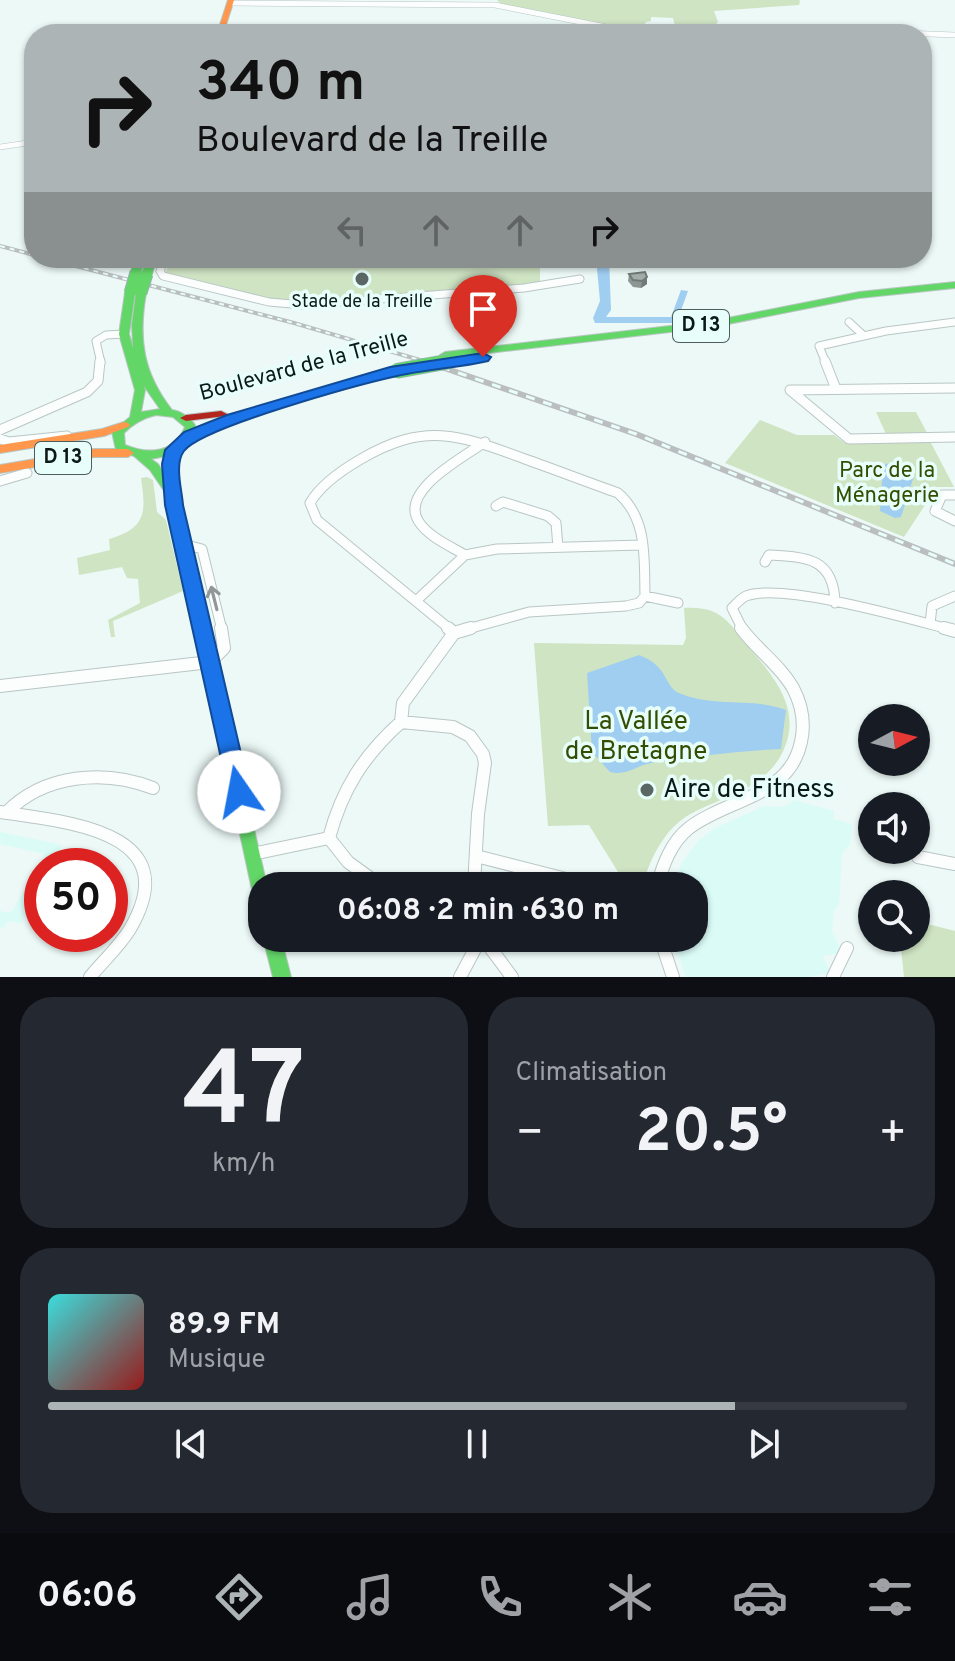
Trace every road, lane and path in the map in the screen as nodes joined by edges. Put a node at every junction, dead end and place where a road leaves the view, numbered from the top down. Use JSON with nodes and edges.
{"nodes":[{"id":1,"x":230,"y":1,"type":"edge"},
{"id":2,"x":223,"y":24,"type":"edge"},
{"id":3,"x":579,"y":24,"type":"edge"},
{"id":4,"x":932,"y":34,"type":"edge"},
{"id":5,"x":955,"y":35,"type":"edge"},
{"id":6,"x":24,"y":143,"type":"edge"},
{"id":7,"x":0,"y":147,"type":"edge"},
{"id":8,"x":141,"y":268,"type":"edge"},
{"id":9,"x":161,"y":268,"type":"edge"},
{"id":10,"x":580,"y":279,"type":"dead end"},
{"id":11,"x":955,"y":288,"type":"edge"},
{"id":12,"x":135,"y":293,"type":"junction"},
{"id":13,"x":849,"y":322,"type":"dead end"},
{"id":14,"x":955,"y":322,"type":"edge"},
{"id":15,"x":124,"y":334,"type":"junction"},
{"id":16,"x":863,"y":335,"type":"junction"},
{"id":17,"x":393,"y":368,"type":"junction"},
{"id":18,"x":955,"y":388,"type":"edge"},
{"id":19,"x":836,"y":389,"type":"junction"},
{"id":20,"x":168,"y":412,"type":"junction"},
{"id":21,"x":186,"y":418,"type":"junction"},
{"id":22,"x":129,"y":421,"type":"junction"},
{"id":23,"x":0,"y":430,"type":"edge"},
{"id":24,"x":190,"y":435,"type":"junction"},
{"id":25,"x":70,"y":436,"type":"junction"},
{"id":26,"x":955,"y":437,"type":"edge"},
{"id":27,"x":0,"y":439,"type":"edge"},
{"id":28,"x":485,"y":442,"type":"junction"},
{"id":29,"x":0,"y":449,"type":"edge"},
{"id":30,"x":174,"y":450,"type":"junction"},
{"id":31,"x":134,"y":454,"type":"junction"},
{"id":32,"x":0,"y":469,"type":"edge"},
{"id":33,"x":27,"y":473,"type":"dead end"},
{"id":34,"x":0,"y":481,"type":"edge"},
{"id":35,"x":955,"y":495,"type":"edge"},
{"id":36,"x":173,"y":498,"type":"junction"},
{"id":37,"x":496,"y":506,"type":"dead end"},
{"id":38,"x":955,"y":521,"type":"edge"},
{"id":39,"x":641,"y":545,"type":"junction"},
{"id":40,"x":558,"y":547,"type":"junction"},
{"id":41,"x":465,"y":555,"type":"junction"},
{"id":42,"x":765,"y":562,"type":"dead end"},
{"id":43,"x":645,"y":596,"type":"junction"},
{"id":44,"x":955,"y":596,"type":"edge"},
{"id":45,"x":417,"y":600,"type":"junction"},
{"id":46,"x":678,"y":603,"type":"dead end"},
{"id":47,"x":835,"y":603,"type":"junction"},
{"id":48,"x":930,"y":624,"type":"junction"},
{"id":49,"x":955,"y":631,"type":"edge"},
{"id":50,"x":454,"y":633,"type":"junction"},
{"id":51,"x":210,"y":662,"type":"junction"},
{"id":52,"x":0,"y":686,"type":"edge"},
{"id":53,"x":401,"y":722,"type":"junction"},
{"id":54,"x":153,"y":788,"type":"dead end"},
{"id":55,"x":3,"y":813,"type":"edge"},
{"id":56,"x":329,"y":838,"type":"junction"},
{"id":57,"x":252,"y":854,"type":"junction"},
{"id":58,"x":476,"y":856,"type":"junction"},
{"id":59,"x":930,"y":859,"type":"edge"},
{"id":60,"x":955,"y":864,"type":"edge"},
{"id":61,"x":256,"y":872,"type":"edge"},
{"id":62,"x":362,"y":872,"type":"edge"},
{"id":63,"x":475,"y":872,"type":"edge"},
{"id":64,"x":539,"y":872,"type":"edge"},
{"id":65,"x":662,"y":872,"type":"edge"},
{"id":66,"x":847,"y":948,"type":"dead end"},
{"id":67,"x":276,"y":952,"type":"edge"},
{"id":68,"x":473,"y":952,"type":"edge"},
{"id":69,"x":493,"y":952,"type":"edge"},
{"id":70,"x":665,"y":952,"type":"edge"},
{"id":71,"x":90,"y":977,"type":"edge"},
{"id":72,"x":282,"y":977,"type":"edge"},
{"id":73,"x":460,"y":977,"type":"edge"},
{"id":74,"x":512,"y":977,"type":"edge"},
{"id":75,"x":673,"y":977,"type":"edge"},
{"id":76,"x":833,"y":977,"type":"edge"}],
"edges":[{"from":1,"to":2,"type":"main road"},
{"from":1,"to":3,"type":"street"},
{"from":4,"to":5,"type":"street"},
{"from":6,"to":7,"type":"street"},
{"from":8,"to":12,"type":"main road","bridge":true},
{"from":9,"to":10,"type":"street"},
{"from":11,"to":17,"type":"main road","name":"Boulevard de la Treille","number":"D 13"},
{"from":12,"to":15,"type":"main road"},
{"from":12,"to":20,"type":"main road"},
{"from":13,"to":16,"type":"street"},
{"from":14,"to":16,"type":"street"},
{"from":15,"to":22,"type":"main road"},
{"from":15,"to":23,"type":"street"},
{"from":16,"to":19,"type":"street"},
{"from":17,"to":21,"type":"main road","name":"Boulevard de la Treille","number":"D 13"},
{"from":17,"to":24,"type":"main road","name":"Boulevard de la Treille","number":"D 13"},
{"from":18,"to":19,"type":"street"},
{"from":19,"to":26,"type":"street"},
{"from":20,"to":21,"type":"main road"},
{"from":20,"to":22,"type":"main road"},
{"from":21,"to":24,"type":"main road"},
{"from":22,"to":25,"type":"main road","number":"D 13"},
{"from":22,"to":31,"type":"main road"},
{"from":24,"to":30,"type":"main road"},
{"from":25,"to":27,"type":"street"},
{"from":25,"to":29,"type":"main road","number":"D 13"},
{"from":28,"to":39,"type":"street"},
{"from":28,"to":41,"type":"street"},
{"from":28,"to":45,"type":"street"},
{"from":30,"to":31,"type":"main road"},
{"from":30,"to":36,"type":"main road"},
{"from":31,"to":32,"type":"main road","number":"D 13"},
{"from":31,"to":36,"type":"main road"},
{"from":33,"to":34,"type":"street"},
{"from":35,"to":38,"type":"street"},
{"from":36,"to":51,"type":"main road"},
{"from":37,"to":40,"type":"street"},
{"from":39,"to":40,"type":"street"},
{"from":39,"to":43,"type":"street"},
{"from":40,"to":41,"type":"street"},
{"from":41,"to":45,"type":"street"},
{"from":42,"to":47,"type":"street"},
{"from":43,"to":46,"type":"street"},
{"from":43,"to":50,"type":"street"},
{"from":44,"to":48,"type":"street"},
{"from":45,"to":50,"type":"street"},
{"from":47,"to":48,"type":"street"},
{"from":47,"to":65,"type":"street"},
{"from":48,"to":49,"type":"street"},
{"from":50,"to":53,"type":"street"},
{"from":51,"to":52,"type":"street"},
{"from":51,"to":57,"type":"main road"},
{"from":53,"to":56,"type":"street"},
{"from":53,"to":58,"type":"street"},
{"from":54,"to":55,"type":"street"},
{"from":55,"to":71,"type":"street"},
{"from":56,"to":57,"type":"street"},
{"from":56,"to":62,"type":"street"},
{"from":57,"to":61,"type":"main road"},
{"from":58,"to":63,"type":"street"},
{"from":58,"to":64,"type":"street"},
{"from":59,"to":60,"type":"street"},
{"from":66,"to":76,"type":"street"},
{"from":67,"to":72,"type":"main road"},
{"from":68,"to":73,"type":"street"},
{"from":69,"to":74,"type":"street"},
{"from":70,"to":75,"type":"street"}]}
